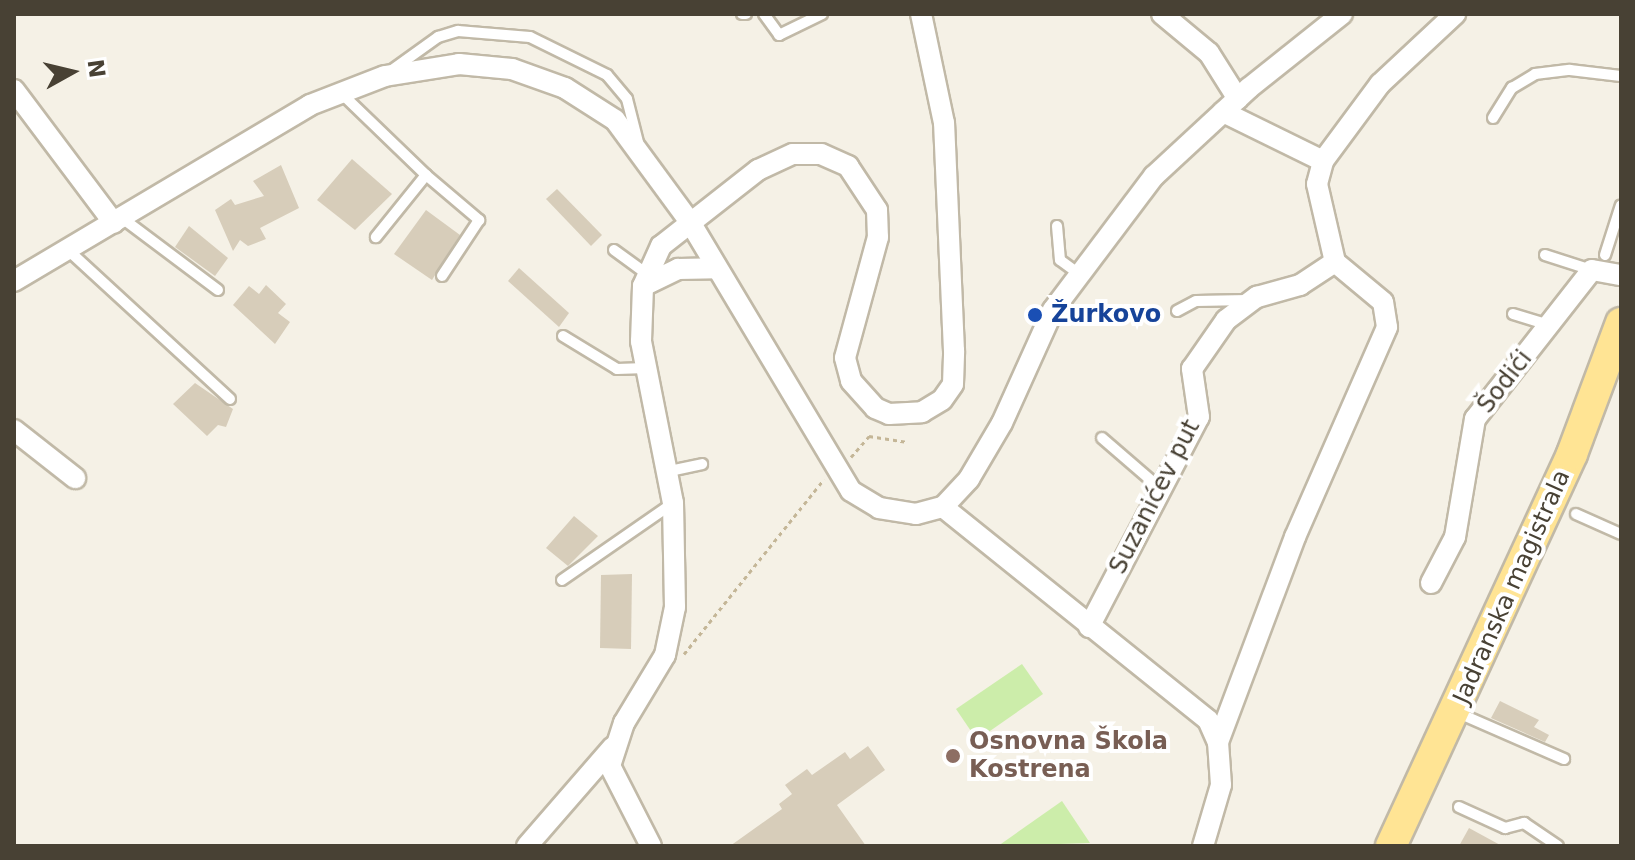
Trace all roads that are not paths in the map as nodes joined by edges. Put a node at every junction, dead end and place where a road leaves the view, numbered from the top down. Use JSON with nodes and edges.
{"nodes":[{"id":1,"x":764,"y":14,"type":"edge"},
{"id":2,"x":822,"y":14,"type":"edge"},
{"id":3,"x":921,"y":14,"type":"edge"},
{"id":4,"x":1162,"y":14,"type":"edge"},
{"id":5,"x":1342,"y":14,"type":"edge"},
{"id":6,"x":1455,"y":14,"type":"edge"},
{"id":7,"x":385,"y":76,"type":"junction"},
{"id":8,"x":1621,"y":76,"type":"edge"},
{"id":9,"x":14,"y":90,"type":"edge"},
{"id":10,"x":341,"y":93,"type":"junction"},
{"id":11,"x":1230,"y":105,"type":"junction"},
{"id":12,"x":1493,"y":118,"type":"dead end"},
{"id":13,"x":640,"y":152,"type":"junction"},
{"id":14,"x":1323,"y":161,"type":"junction"},
{"id":15,"x":426,"y":175,"type":"junction"},
{"id":16,"x":1621,"y":205,"type":"edge"},
{"id":17,"x":118,"y":221,"type":"junction"},
{"id":18,"x":690,"y":222,"type":"junction"},
{"id":19,"x":1057,"y":226,"type":"dead end"},
{"id":20,"x":376,"y":237,"type":"dead end"},
{"id":21,"x":68,"y":250,"type":"junction"},
{"id":22,"x":614,"y":250,"type":"dead end"},
{"id":23,"x":1545,"y":255,"type":"dead end"},
{"id":24,"x":1335,"y":262,"type":"junction"},
{"id":25,"x":1599,"y":262,"type":"junction"},
{"id":26,"x":717,"y":268,"type":"junction"},
{"id":27,"x":1078,"y":273,"type":"junction"},
{"id":28,"x":1621,"y":275,"type":"edge"},
{"id":29,"x":442,"y":276,"type":"dead end"},
{"id":30,"x":645,"y":280,"type":"junction"},
{"id":31,"x":14,"y":281,"type":"edge"},
{"id":32,"x":218,"y":290,"type":"dead end"},
{"id":33,"x":1253,"y":300,"type":"junction"},
{"id":34,"x":1177,"y":311,"type":"dead end"},
{"id":35,"x":1513,"y":314,"type":"dead end"},
{"id":36,"x":1621,"y":323,"type":"edge"},
{"id":37,"x":1549,"y":325,"type":"junction"},
{"id":38,"x":563,"y":336,"type":"dead end"},
{"id":39,"x":646,"y":368,"type":"junction"},
{"id":40,"x":230,"y":399,"type":"dead end"},
{"id":41,"x":14,"y":430,"type":"edge"},
{"id":42,"x":1102,"y":438,"type":"dead end"},
{"id":43,"x":702,"y":464,"type":"dead end"},
{"id":44,"x":665,"y":472,"type":"junction"},
{"id":45,"x":75,"y":478,"type":"dead end"},
{"id":46,"x":1161,"y":489,"type":"junction"},
{"id":47,"x":673,"y":503,"type":"junction"},
{"id":48,"x":943,"y":507,"type":"junction"},
{"id":49,"x":1576,"y":514,"type":"dead end"},
{"id":50,"x":1621,"y":534,"type":"edge"},
{"id":51,"x":562,"y":580,"type":"dead end"},
{"id":52,"x":1431,"y":583,"type":"dead end"},
{"id":53,"x":1089,"y":627,"type":"junction"},
{"id":54,"x":1456,"y":712,"type":"junction"},
{"id":55,"x":1218,"y":742,"type":"junction"},
{"id":56,"x":614,"y":746,"type":"junction"},
{"id":57,"x":1564,"y":759,"type":"dead end"},
{"id":58,"x":1459,"y":807,"type":"dead end"},
{"id":59,"x":527,"y":846,"type":"edge"},
{"id":60,"x":651,"y":846,"type":"edge"},
{"id":61,"x":1203,"y":846,"type":"edge"},
{"id":62,"x":1391,"y":846,"type":"edge"},
{"id":63,"x":1558,"y":846,"type":"edge"}],
"edges":[{"from":1,"to":2,"type":"lane"},
{"from":3,"to":18,"type":"street"},
{"from":4,"to":11,"type":"street"},
{"from":5,"to":11,"type":"street"},
{"from":6,"to":14,"type":"street"},
{"from":7,"to":10,"type":"street"},
{"from":7,"to":13,"type":"street"},
{"from":7,"to":13,"type":"lane"},
{"from":8,"to":12,"type":"lane"},
{"from":9,"to":17,"type":"street"},
{"from":10,"to":15,"type":"lane"},
{"from":10,"to":17,"type":"street"},
{"from":11,"to":14,"type":"street"},
{"from":11,"to":27,"type":"street"},
{"from":13,"to":18,"type":"street"},
{"from":14,"to":24,"type":"street"},
{"from":15,"to":20,"type":"lane"},
{"from":15,"to":29,"type":"lane"},
{"from":16,"to":25,"type":"lane"},
{"from":17,"to":21,"type":"street"},
{"from":17,"to":32,"type":"lane"},
{"from":18,"to":26,"type":"street"},
{"from":18,"to":30,"type":"street"},
{"from":19,"to":27,"type":"lane"},
{"from":21,"to":31,"type":"street"},
{"from":21,"to":40,"type":"lane"},
{"from":22,"to":30,"type":"lane"},
{"from":23,"to":25,"type":"lane"},
{"from":24,"to":33,"type":"street","name":"Suzanićev put"},
{"from":24,"to":55,"type":"street"},
{"from":25,"to":28,"type":"street"},
{"from":25,"to":37,"type":"street","name":"Šodići"},
{"from":26,"to":30,"type":"street"},
{"from":26,"to":48,"type":"street"},
{"from":27,"to":48,"type":"street"},
{"from":30,"to":39,"type":"street"},
{"from":33,"to":34,"type":"lane"},
{"from":33,"to":46,"type":"street","name":"Suzanićev put"},
{"from":35,"to":37,"type":"lane"},
{"from":36,"to":54,"type":"main road","name":"Jadranska magistrala"},
{"from":37,"to":52,"type":"street","name":"Šodići"},
{"from":38,"to":39,"type":"lane"},
{"from":39,"to":44,"type":"street"},
{"from":41,"to":45,"type":"street"},
{"from":42,"to":46,"type":"lane"},
{"from":43,"to":44,"type":"lane"},
{"from":44,"to":47,"type":"street"},
{"from":46,"to":53,"type":"street","name":"Suzanićev put"},
{"from":47,"to":51,"type":"lane"},
{"from":47,"to":56,"type":"street"},
{"from":48,"to":53,"type":"street"},
{"from":49,"to":50,"type":"lane"},
{"from":53,"to":55,"type":"street"},
{"from":54,"to":57,"type":"lane"},
{"from":54,"to":62,"type":"main road","name":"Jadranska magistrala"},
{"from":55,"to":61,"type":"street"},
{"from":56,"to":59,"type":"street"},
{"from":56,"to":60,"type":"street"},
{"from":58,"to":63,"type":"lane"}]}
